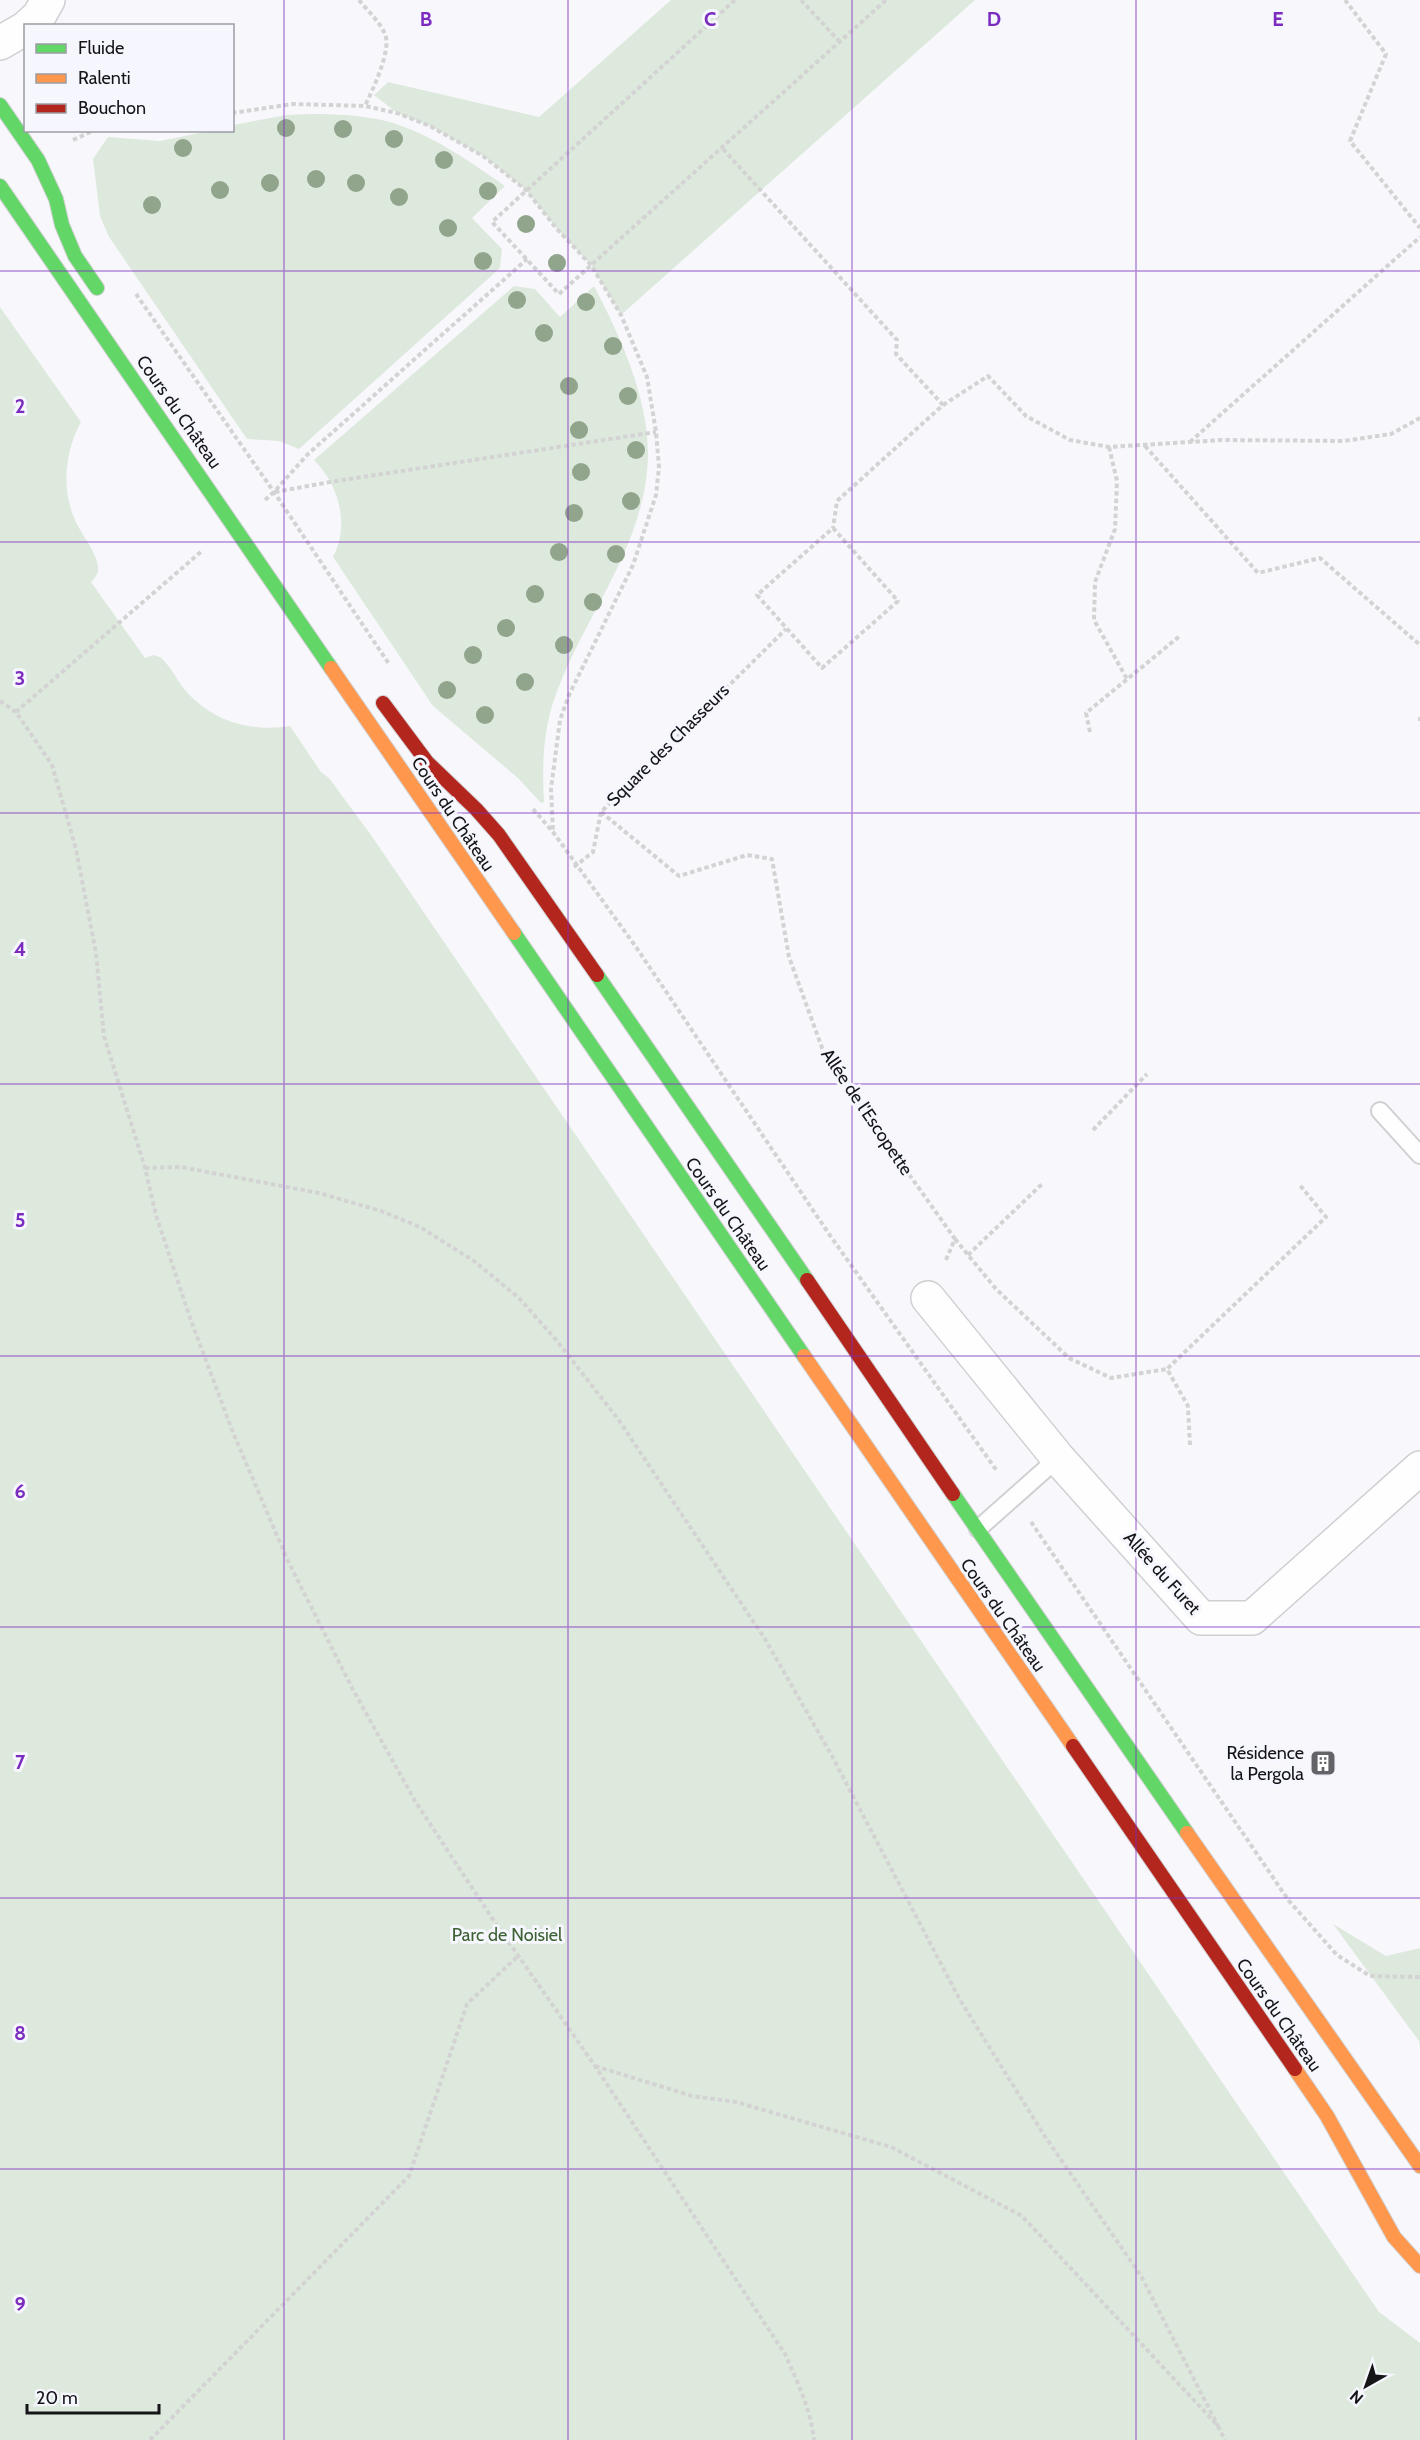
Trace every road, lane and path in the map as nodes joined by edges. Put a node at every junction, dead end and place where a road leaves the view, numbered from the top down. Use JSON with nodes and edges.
{"nodes":[{"id":1,"x":48,"y":0,"type":"edge"},
{"id":2,"x":359,"y":0,"type":"edge"},
{"id":3,"x":735,"y":0,"type":"edge"},
{"id":4,"x":801,"y":0,"type":"edge"},
{"id":5,"x":886,"y":0,"type":"edge"},
{"id":6,"x":1344,"y":0,"type":"edge"},
{"id":7,"x":30,"y":24,"type":"edge"},
{"id":8,"x":24,"y":29,"type":"edge"},
{"id":9,"x":839,"y":41,"type":"junction"},
{"id":10,"x":0,"y":43,"type":"edge"},
{"id":11,"x":0,"y":105,"type":"edge"},
{"id":12,"x":365,"y":106,"type":"junction"},
{"id":13,"x":234,"y":113,"type":"edge"},
{"id":14,"x":91,"y":132,"type":"edge"},
{"id":15,"x":723,"y":149,"type":"junction"},
{"id":16,"x":79,"y":150,"type":"dead end"},
{"id":17,"x":0,"y":186,"type":"edge"},
{"id":18,"x":526,"y":190,"type":"junction"},
{"id":19,"x":1420,"y":228,"type":"edge"},
{"id":20,"x":1420,"y":237,"type":"edge"},
{"id":21,"x":527,"y":259,"type":"junction"},
{"id":22,"x":591,"y":265,"type":"junction"},
{"id":23,"x":131,"y":288,"type":"dead end"},
{"id":24,"x":106,"y":302,"type":"dead end"},
{"id":25,"x":943,"y":405,"type":"junction"},
{"id":26,"x":1420,"y":418,"type":"edge"},
{"id":27,"x":656,"y":432,"type":"junction"},
{"id":28,"x":1189,"y":443,"type":"junction"},
{"id":29,"x":1144,"y":446,"type":"junction"},
{"id":30,"x":1110,"y":447,"type":"junction"},
{"id":31,"x":274,"y":492,"type":"junction"},
{"id":32,"x":234,"y":524,"type":"junction"},
{"id":33,"x":833,"y":528,"type":"junction"},
{"id":34,"x":786,"y":628,"type":"junction"},
{"id":35,"x":1181,"y":635,"type":"dead end"},
{"id":36,"x":1420,"y":645,"type":"edge"},
{"id":37,"x":1127,"y":679,"type":"junction"},
{"id":38,"x":374,"y":691,"type":"dead end"},
{"id":39,"x":0,"y":701,"type":"edge"},
{"id":40,"x":16,"y":712,"type":"junction"},
{"id":41,"x":1090,"y":732,"type":"dead end"},
{"id":42,"x":600,"y":812,"type":"junction"},
{"id":43,"x":552,"y":832,"type":"dead end"},
{"id":44,"x":571,"y":860,"type":"dead end"},
{"id":45,"x":576,"y":866,"type":"junction"},
{"id":46,"x":540,"y":892,"type":"junction"},
{"id":47,"x":1147,"y":1074,"type":"dead end"},
{"id":48,"x":1380,"y":1111,"type":"dead end"},
{"id":49,"x":1093,"y":1130,"type":"dead end"},
{"id":50,"x":1420,"y":1155,"type":"edge"},
{"id":51,"x":145,"y":1168,"type":"junction"},
{"id":52,"x":1042,"y":1184,"type":"dead end"},
{"id":53,"x":1299,"y":1184,"type":"dead end"},
{"id":54,"x":955,"y":1239,"type":"junction"},
{"id":55,"x":968,"y":1256,"type":"junction"},
{"id":56,"x":928,"y":1298,"type":"joint"},
{"id":57,"x":1167,"y":1369,"type":"junction"},
{"id":58,"x":1190,"y":1445,"type":"dead end"},
{"id":59,"x":1058,"y":1458,"type":"junction"},
{"id":60,"x":1420,"y":1468,"type":"edge"},
{"id":61,"x":1014,"y":1497,"type":"junction"},
{"id":62,"x":978,"y":1529,"type":"junction"},
{"id":63,"x":519,"y":1956,"type":"junction"},
{"id":64,"x":1420,"y":1977,"type":"edge"},
{"id":65,"x":595,"y":2066,"type":"junction"},
{"id":66,"x":1420,"y":2166,"type":"edge"},
{"id":67,"x":1420,"y":2266,"type":"edge"},
{"id":68,"x":1218,"y":2426,"type":"junction"},
{"id":69,"x":150,"y":2440,"type":"edge"},
{"id":70,"x":814,"y":2440,"type":"edge"},
{"id":71,"x":1225,"y":2440,"type":"edge"}],
"edges":[{"from":1,"to":7,"type":"street"},
{"from":2,"to":12,"type":"path"},
{"from":3,"to":18,"type":"path"},
{"from":4,"to":9,"type":"path"},
{"from":5,"to":9,"type":"path"},
{"from":6,"to":19,"type":"path"},
{"from":8,"to":10,"type":"street"},
{"from":9,"to":15,"type":"path"},
{"from":11,"to":24,"type":"main road"},
{"from":12,"to":13,"type":"path"},
{"from":12,"to":18,"type":"path"},
{"from":14,"to":16,"type":"path"},
{"from":15,"to":22,"type":"path"},
{"from":15,"to":25,"type":"path"},
{"from":17,"to":32,"type":"main road","name":"Cours du Château"},
{"from":18,"to":21,"type":"path"},
{"from":18,"to":22,"type":"path"},
{"from":20,"to":28,"type":"path"},
{"from":21,"to":22,"type":"path"},
{"from":21,"to":31,"type":"path"},
{"from":22,"to":27,"type":"path"},
{"from":23,"to":31,"type":"path"},
{"from":25,"to":30,"type":"path"},
{"from":25,"to":33,"type":"path"},
{"from":26,"to":28,"type":"path"},
{"from":27,"to":31,"type":"path"},
{"from":27,"to":43,"type":"path"},
{"from":28,"to":29,"type":"path"},
{"from":29,"to":30,"type":"path"},
{"from":29,"to":36,"type":"path"},
{"from":30,"to":37,"type":"path"},
{"from":32,"to":40,"type":"path"},
{"from":32,"to":67,"type":"main road","name":"Cours du Château"},
{"from":33,"to":34,"type":"path"},
{"from":33,"to":34,"type":"path"},
{"from":34,"to":42,"type":"path","name":"Square des Chasseurs"},
{"from":35,"to":37,"type":"path"},
{"from":37,"to":41,"type":"path"},
{"from":38,"to":46,"type":"main road","name":"Cours du Château"},
{"from":39,"to":40,"type":"path"},
{"from":40,"to":51,"type":"path"},
{"from":42,"to":45,"type":"path","name":"Square des Chasseurs"},
{"from":42,"to":54,"type":"path","name":"Allée de l'Escopette"},
{"from":44,"to":45,"type":"path"},
{"from":45,"to":46,"type":"path","name":"Square des Chasseurs"},
{"from":45,"to":61,"type":"path"},
{"from":46,"to":62,"type":"main road","name":"Cours du Château"},
{"from":47,"to":49,"type":"path"},
{"from":48,"to":50,"type":"lane"},
{"from":51,"to":63,"type":"path"},
{"from":51,"to":68,"type":"path"},
{"from":52,"to":55,"type":"path"},
{"from":53,"to":57,"type":"path"},
{"from":54,"to":55,"type":"path"},
{"from":54,"to":56,"type":"path"},
{"from":55,"to":57,"type":"path"},
{"from":56,"to":59,"type":"street","name":"Allée du Furet"},
{"from":57,"to":58,"type":"path"},
{"from":59,"to":60,"type":"street","name":"Allée du Furet"},
{"from":59,"to":61,"type":"lane"},
{"from":61,"to":62,"type":"lane"},
{"from":61,"to":64,"type":"path"},
{"from":62,"to":66,"type":"main road","name":"Cours du Château"},
{"from":63,"to":65,"type":"path"},
{"from":63,"to":69,"type":"path"},
{"from":65,"to":68,"type":"path"},
{"from":65,"to":70,"type":"path"},
{"from":68,"to":71,"type":"path"}]}
